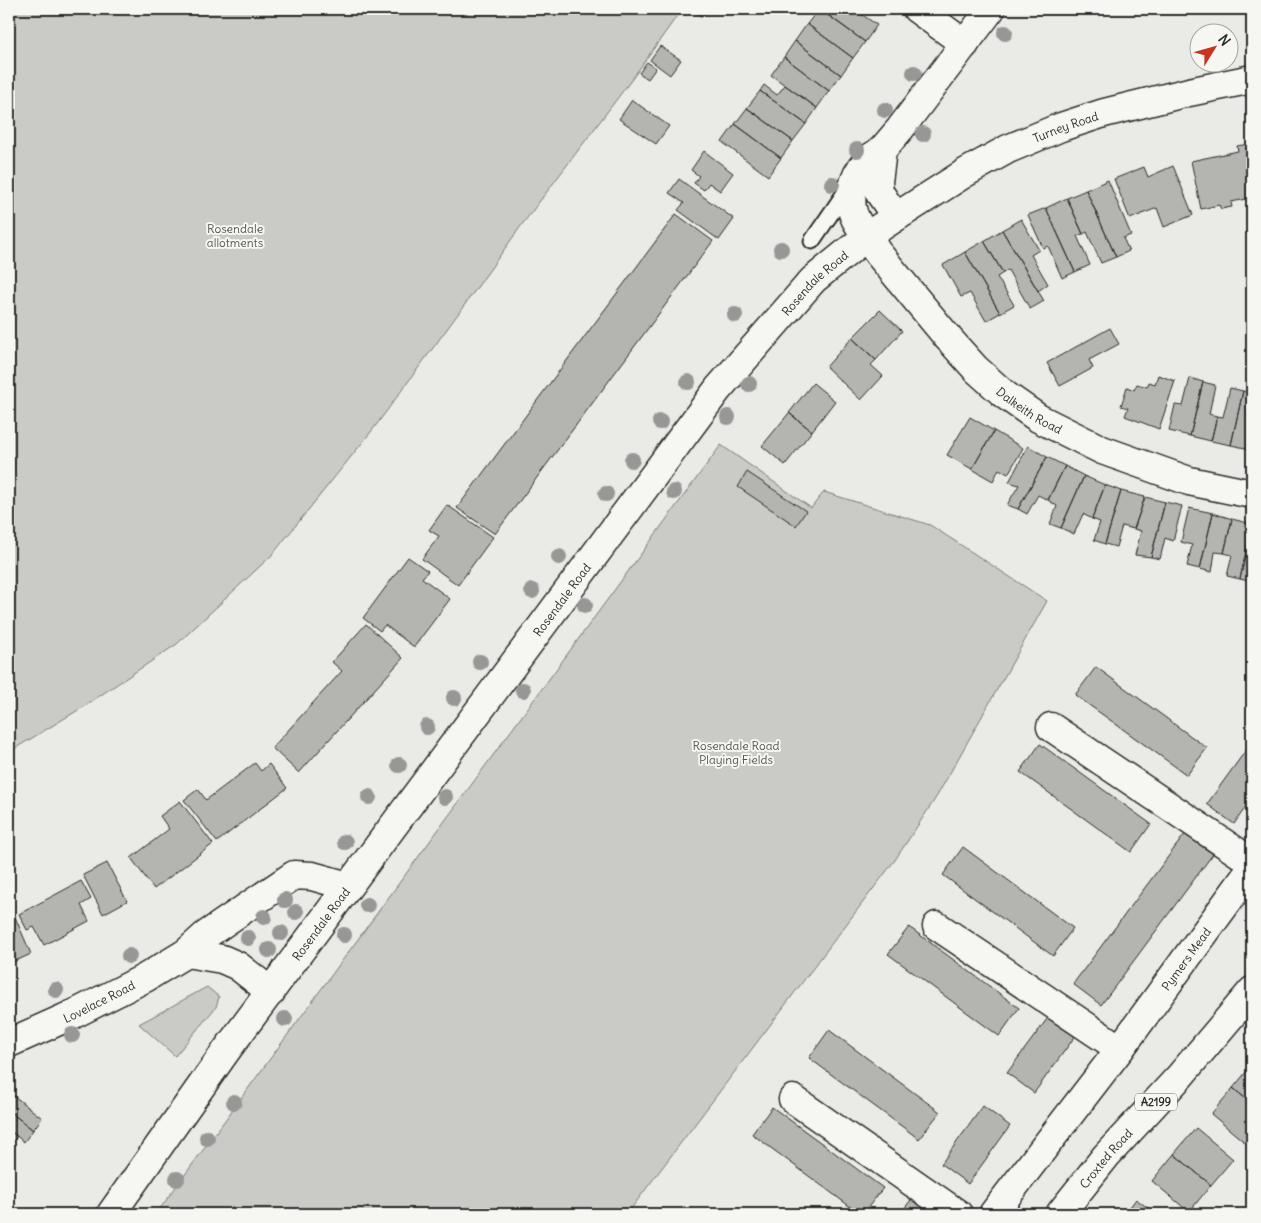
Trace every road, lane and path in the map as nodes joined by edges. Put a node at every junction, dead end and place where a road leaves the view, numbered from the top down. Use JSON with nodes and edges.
{"nodes":[{"id":1,"x":917,"y":9,"type":"edge"},
{"id":2,"x":991,"y":9,"type":"edge"},
{"id":3,"x":965,"y":44,"type":"junction"},
{"id":4,"x":1252,"y":79,"type":"edge"},
{"id":5,"x":882,"y":150,"type":"junction"},
{"id":6,"x":854,"y":180,"type":"junction"},
{"id":7,"x":896,"y":217,"type":"junction"},
{"id":8,"x":867,"y":236,"type":"junction"},
{"id":9,"x":812,"y":241,"type":"dead end"},
{"id":10,"x":1252,"y":494,"type":"edge"},
{"id":11,"x":1051,"y":727,"type":"dead end"},
{"id":12,"x":1252,"y":862,"type":"edge"},
{"id":13,"x":1252,"y":868,"type":"edge"},
{"id":14,"x":348,"y":886,"type":"junction"},
{"id":15,"x":936,"y":926,"type":"dead end"},
{"id":16,"x":186,"y":953,"type":"junction"},
{"id":17,"x":1252,"y":991,"type":"edge"},
{"id":18,"x":271,"y":992,"type":"junction"},
{"id":19,"x":9,"y":1043,"type":"edge"},
{"id":20,"x":1120,"y":1050,"type":"junction"},
{"id":21,"x":793,"y":1099,"type":"dead end"},
{"id":22,"x":111,"y":1214,"type":"edge"},
{"id":23,"x":958,"y":1214,"type":"edge"},
{"id":24,"x":993,"y":1214,"type":"edge"},
{"id":25,"x":1060,"y":1214,"type":"edge"}],
"edges":[{"from":1,"to":3,"type":"street"},
{"from":2,"to":3,"type":"street"},
{"from":3,"to":5,"type":"street"},
{"from":4,"to":7,"type":"street","name":"Turney Road"},
{"from":5,"to":6,"type":"street"},
{"from":5,"to":7,"type":"street"},
{"from":6,"to":8,"type":"street","name":"Dalkeith Road"},
{"from":6,"to":9,"type":"lane"},
{"from":7,"to":8,"type":"street","name":"Rosendale Road"},
{"from":8,"to":10,"type":"street","name":"Dalkeith Road"},
{"from":8,"to":14,"type":"street","name":"Rosendale Road"},
{"from":11,"to":12,"type":"street"},
{"from":13,"to":20,"type":"street","name":"Pymers Mead"},
{"from":14,"to":16,"type":"street","name":"Lovelace Road"},
{"from":14,"to":18,"type":"street","name":"Rosendale Road"},
{"from":15,"to":20,"type":"street"},
{"from":16,"to":18,"type":"street"},
{"from":16,"to":19,"type":"street","name":"Lovelace Road"},
{"from":17,"to":25,"type":"street","name":"Croxted Road","number":"A2199"},
{"from":18,"to":22,"type":"street","name":"Rosendale Road"},
{"from":20,"to":24,"type":"street","name":"Pymers Mead"},
{"from":21,"to":23,"type":"street"}]}
